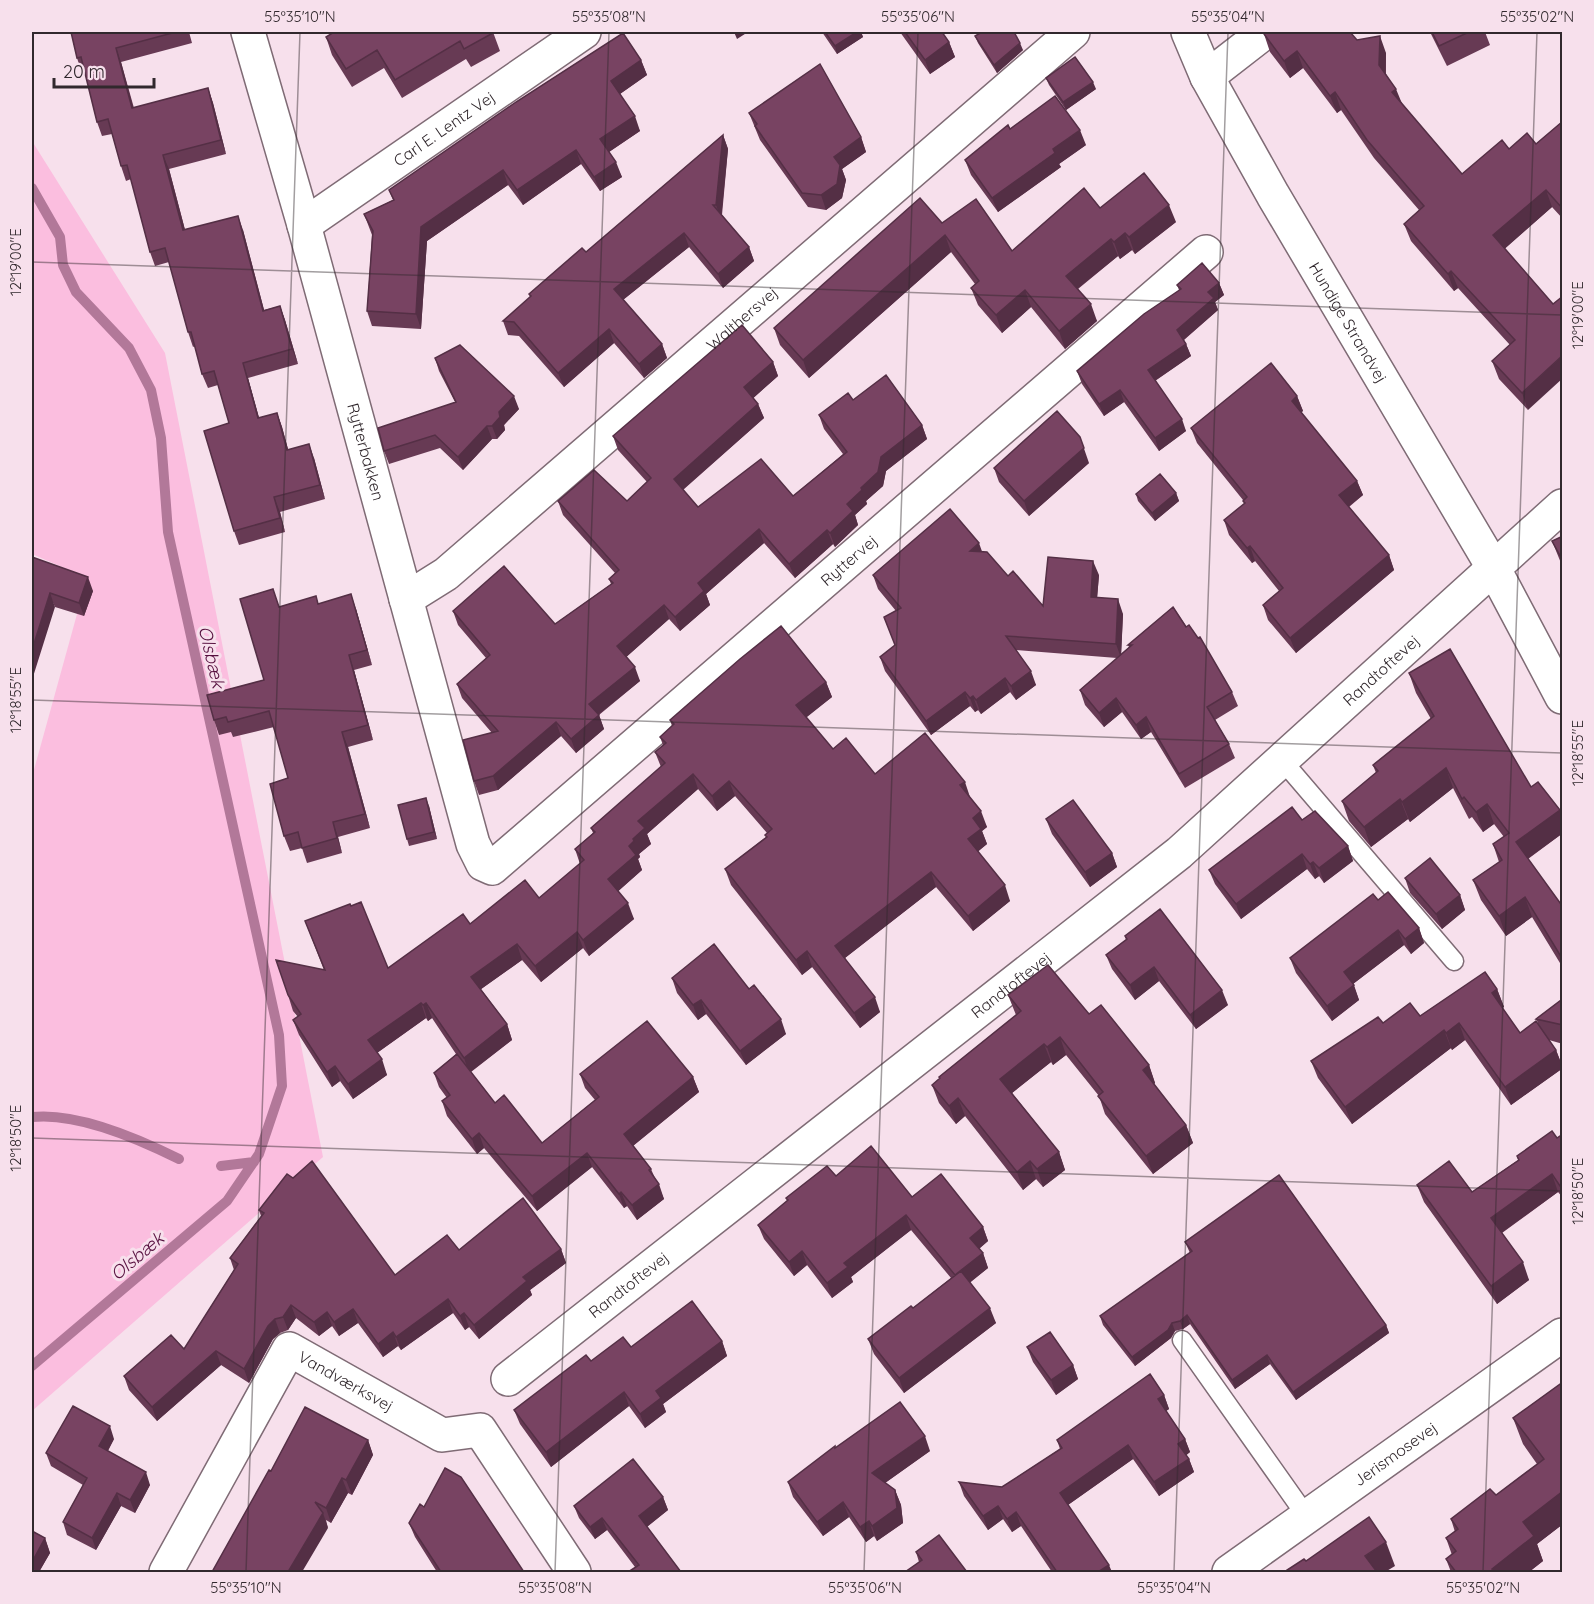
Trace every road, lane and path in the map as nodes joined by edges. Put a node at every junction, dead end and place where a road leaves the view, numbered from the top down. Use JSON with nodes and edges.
{"nodes":[{"id":1,"x":248,"y":32,"type":"edge"},
{"id":2,"x":584,"y":32,"type":"edge"},
{"id":3,"x":1073,"y":32,"type":"edge"},
{"id":4,"x":1174,"y":32,"type":"edge"},
{"id":5,"x":1188,"y":32,"type":"edge"},
{"id":6,"x":1265,"y":32,"type":"edge"},
{"id":7,"x":1207,"y":77,"type":"junction"},
{"id":8,"x":304,"y":225,"type":"junction"},
{"id":9,"x":1206,"y":252,"type":"dead end"},
{"id":10,"x":1563,"y":506,"type":"edge"},
{"id":11,"x":1493,"y":567,"type":"junction"},
{"id":12,"x":406,"y":600,"type":"junction"},
{"id":13,"x":1563,"y":668,"type":"edge"},
{"id":14,"x":1563,"y":697,"type":"edge"},
{"id":15,"x":1281,"y":759,"type":"junction"},
{"id":16,"x":492,"y":868,"type":"joint"},
{"id":17,"x":1454,"y":961,"type":"dead end"},
{"id":18,"x":1563,"y":1335,"type":"edge"},
{"id":19,"x":1182,"y":1340,"type":"dead end"},
{"id":20,"x":508,"y":1379,"type":"dead end"},
{"id":21,"x":1307,"y":1517,"type":"junction"},
{"id":22,"x":166,"y":1572,"type":"edge"},
{"id":23,"x":574,"y":1572,"type":"edge"},
{"id":24,"x":1229,"y":1572,"type":"edge"}],
"edges":[{"from":1,"to":8,"type":"street","name":"Rytterbakken"},
{"from":2,"to":8,"type":"street","name":"Carl E. Lentz Vej"},
{"from":3,"to":12,"type":"street","name":"Walthersvej"},
{"from":4,"to":7,"type":"street","name":"Hundige Strandvej"},
{"from":5,"to":7,"type":"street","name":"Hundige Strandvej"},
{"from":6,"to":7,"type":"street"},
{"from":7,"to":11,"type":"street","name":"Hundige Strandvej"},
{"from":8,"to":12,"type":"street","name":"Rytterbakken"},
{"from":9,"to":16,"type":"street","name":"Ryttervej"},
{"from":10,"to":11,"type":"street","name":"Randtoftevej"},
{"from":11,"to":13,"type":"street","name":"Hundige Strandvej"},
{"from":11,"to":14,"type":"street","name":"Hundige Strandvej"},
{"from":11,"to":15,"type":"street","name":"Randtoftevej"},
{"from":12,"to":16,"type":"street","name":"Rytterbakken"},
{"from":15,"to":17,"type":"lane"},
{"from":15,"to":20,"type":"street","name":"Randtoftevej"},
{"from":18,"to":21,"type":"street","name":"Jerismosevej"},
{"from":19,"to":21,"type":"lane"},
{"from":21,"to":24,"type":"street","name":"Jerismosevej"},
{"from":22,"to":23,"type":"street","name":"Vandværksvej"}]}
